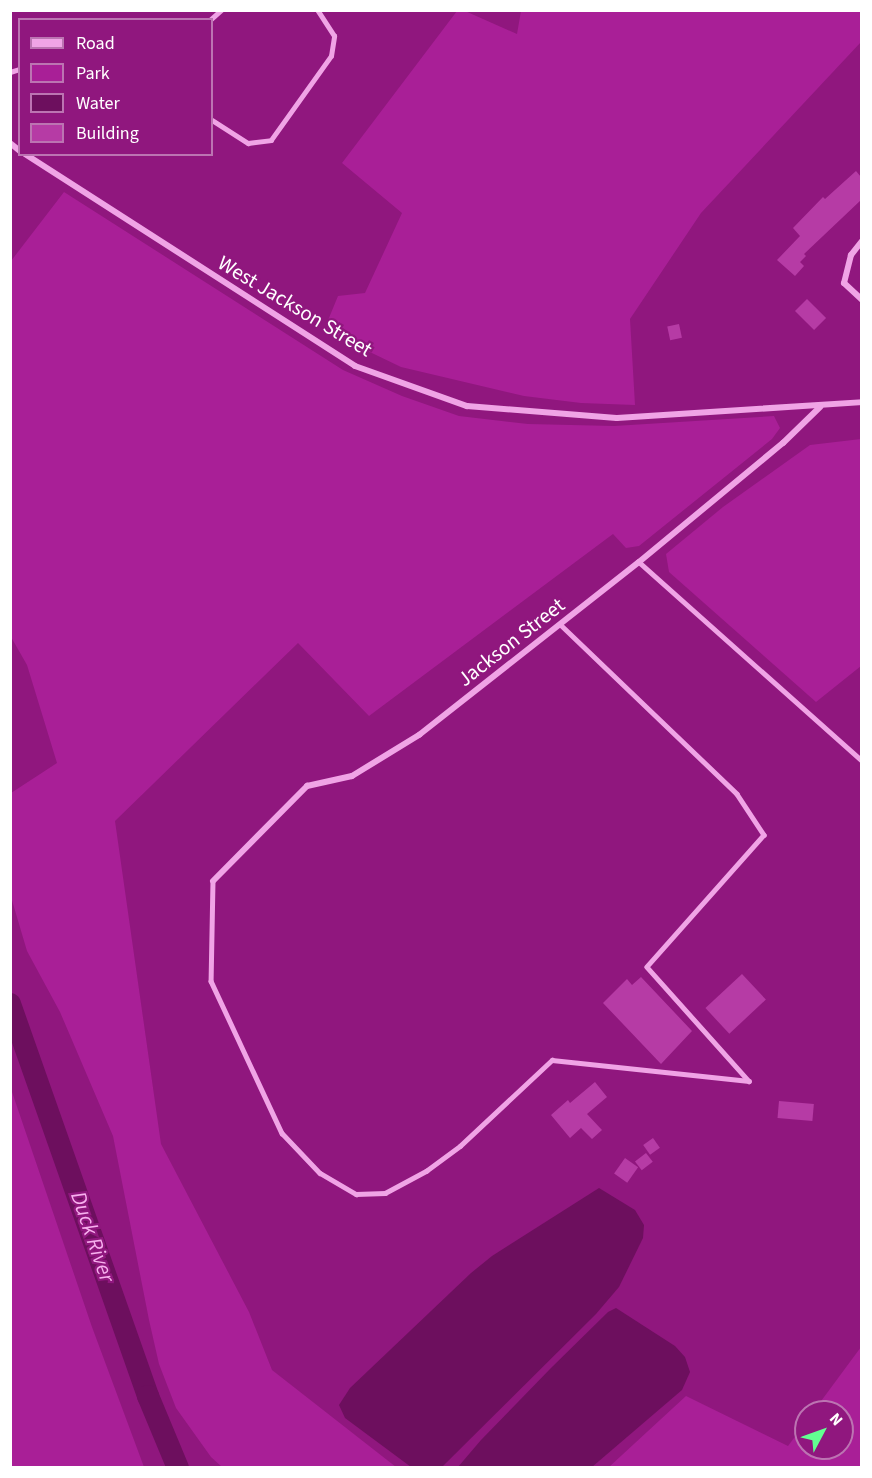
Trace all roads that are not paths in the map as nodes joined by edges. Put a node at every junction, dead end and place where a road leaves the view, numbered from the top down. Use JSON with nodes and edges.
{"nodes":[{"id":1,"x":317,"y":10,"type":"edge"},
{"id":2,"x":213,"y":121,"type":"edge"},
{"id":3,"x":29,"y":156,"type":"edge"},
{"id":4,"x":861,"y":241,"type":"edge"},
{"id":5,"x":861,"y":300,"type":"edge"},
{"id":6,"x":861,"y":402,"type":"edge"},
{"id":7,"x":820,"y":406,"type":"junction"},
{"id":8,"x":639,"y":562,"type":"junction"},
{"id":9,"x":560,"y":624,"type":"junction"},
{"id":10,"x":861,"y":761,"type":"edge"},
{"id":11,"x":213,"y":881,"type":"joint"}],
"edges":[{"from":1,"to":2,"type":"lane"},
{"from":3,"to":7,"type":"street","name":"West Jackson Street"},
{"from":4,"to":5,"type":"street"},
{"from":6,"to":7,"type":"street","name":"West Jackson Street"},
{"from":7,"to":8,"type":"street","name":"Jackson Street"},
{"from":8,"to":9,"type":"street","name":"Jackson Street"},
{"from":8,"to":10,"type":"lane"},
{"from":9,"to":11,"type":"street","name":"Jackson Street"},
{"from":9,"to":11,"type":"lane"}]}
